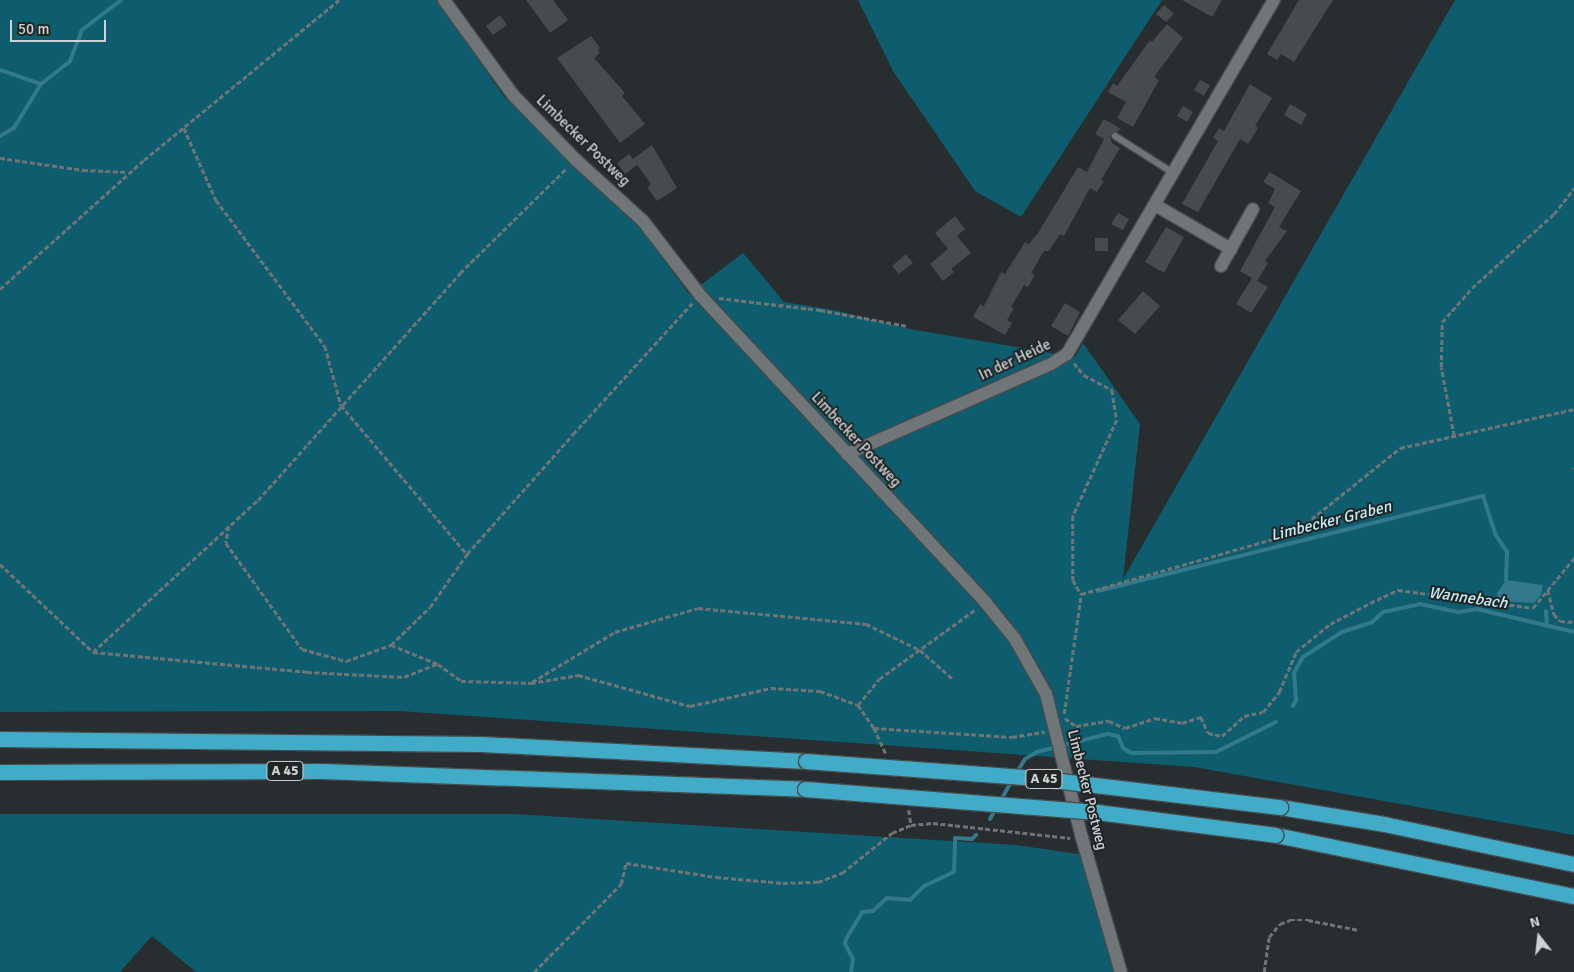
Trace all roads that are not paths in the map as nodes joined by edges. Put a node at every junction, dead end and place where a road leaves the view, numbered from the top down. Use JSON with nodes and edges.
{"nodes":[{"id":1,"x":444,"y":0,"type":"edge"},
{"id":2,"x":1274,"y":0,"type":"edge"},
{"id":3,"x":1115,"y":136,"type":"dead end"},
{"id":4,"x":1173,"y":173,"type":"junction"},
{"id":5,"x":1155,"y":205,"type":"junction"},
{"id":6,"x":1253,"y":209,"type":"dead end"},
{"id":7,"x":1231,"y":249,"type":"junction"},
{"id":8,"x":1222,"y":266,"type":"dead end"},
{"id":9,"x":846,"y":454,"type":"junction"},
{"id":10,"x":0,"y":739,"type":"edge"},
{"id":11,"x":0,"y":772,"type":"edge"},
{"id":12,"x":1574,"y":864,"type":"edge"},
{"id":13,"x":1574,"y":896,"type":"edge"},
{"id":14,"x":1121,"y":972,"type":"edge"}],
"edges":[{"from":1,"to":9,"type":"street","name":"Limbecker Postweg"},
{"from":2,"to":4,"type":"street","name":"In der Heide"},
{"from":3,"to":4,"type":"lane"},
{"from":4,"to":5,"type":"street","name":"In der Heide"},
{"from":5,"to":7,"type":"street"},
{"from":5,"to":9,"type":"street","name":"In der Heide"},
{"from":6,"to":7,"type":"street"},
{"from":7,"to":8,"type":"street"},
{"from":9,"to":14,"type":"street","name":"Limbecker Postweg"},
{"from":10,"to":12,"type":"highway","number":"A 45","bridge":true},
{"from":11,"to":13,"type":"highway","number":"A 45","bridge":true}]}
